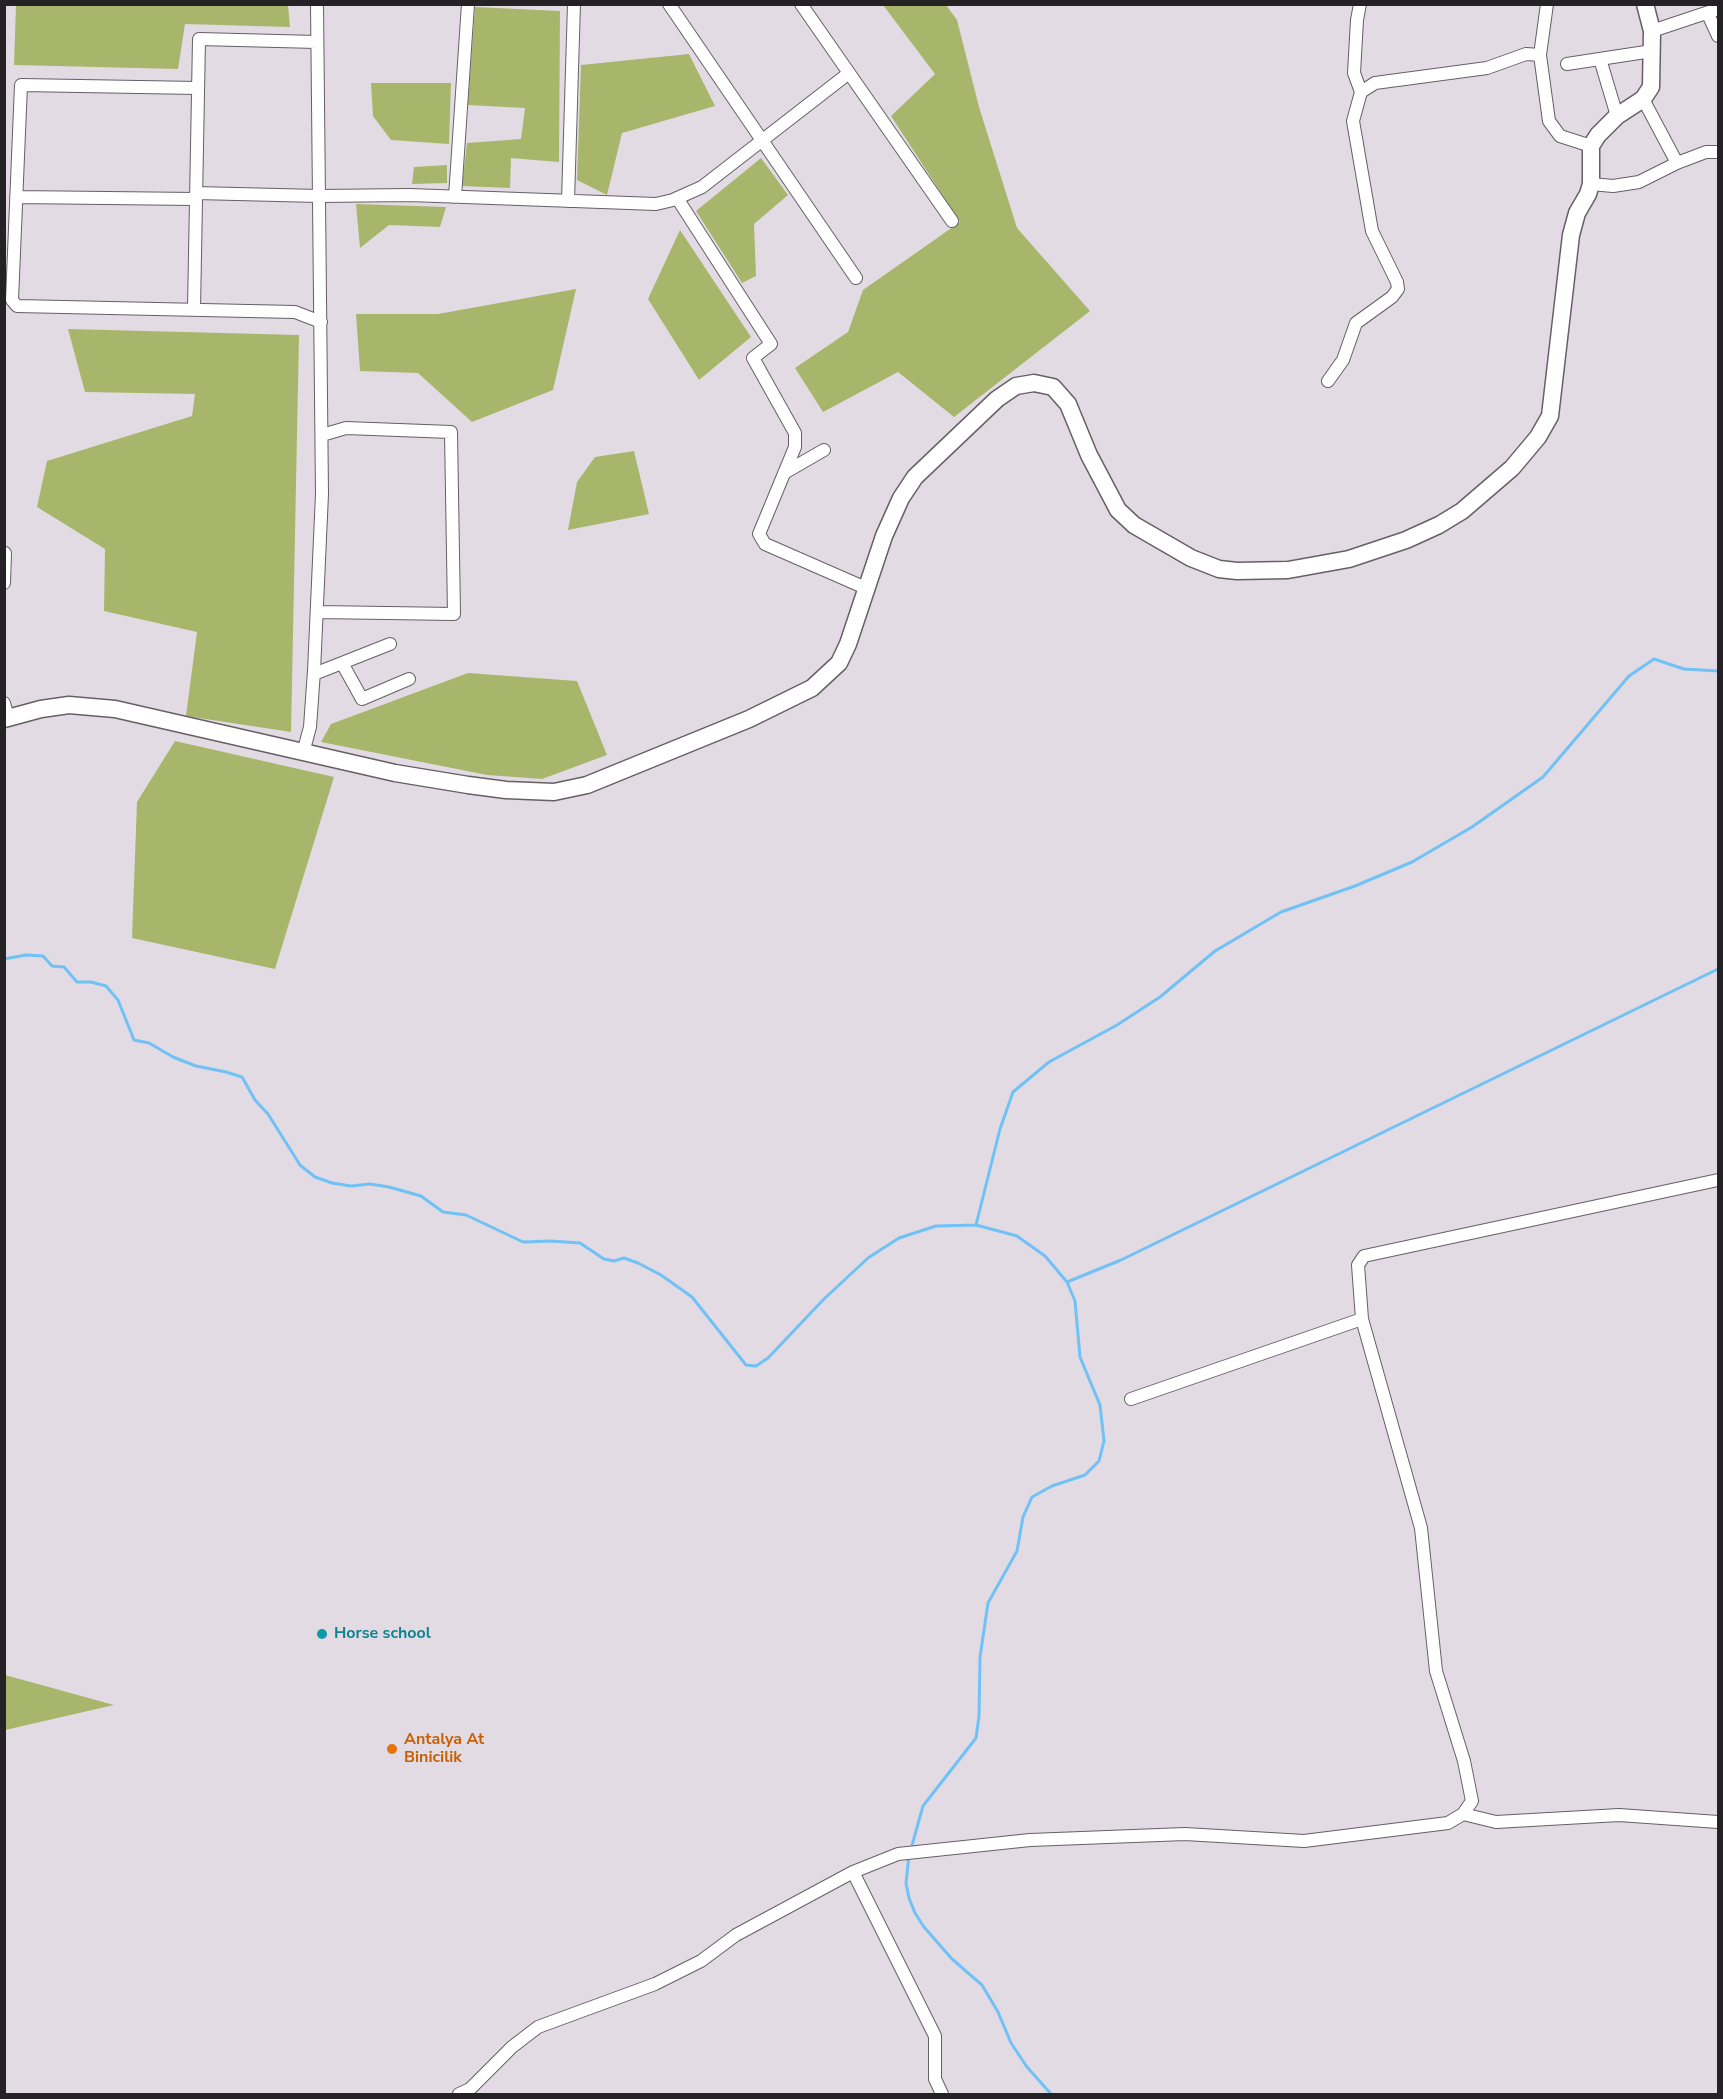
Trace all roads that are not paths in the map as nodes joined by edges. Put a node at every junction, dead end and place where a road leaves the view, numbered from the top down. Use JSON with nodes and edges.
{"nodes":[{"id":1,"x":317,"y":4,"type":"edge"},
{"id":2,"x":468,"y":4,"type":"edge"},
{"id":3,"x":574,"y":4,"type":"edge"},
{"id":4,"x":669,"y":4,"type":"edge"},
{"id":5,"x":801,"y":4,"type":"edge"},
{"id":6,"x":1360,"y":4,"type":"edge"},
{"id":7,"x":1547,"y":4,"type":"edge"},
{"id":8,"x":1645,"y":4,"type":"edge"},
{"id":9,"x":1713,"y":11,"type":"edge"},
{"id":10,"x":1652,"y":31,"type":"junction"},
{"id":11,"x":1719,"y":36,"type":"edge"},
{"id":12,"x":318,"y":42,"type":"junction"},
{"id":13,"x":1652,"y":51,"type":"junction"},
{"id":14,"x":1540,"y":55,"type":"junction"},
{"id":15,"x":1600,"y":59,"type":"junction"},
{"id":16,"x":1567,"y":64,"type":"dead end"},
{"id":17,"x":849,"y":73,"type":"junction"},
{"id":18,"x":198,"y":88,"type":"junction"},
{"id":19,"x":1361,"y":92,"type":"junction"},
{"id":20,"x":1643,"y":99,"type":"junction"},
{"id":21,"x":1617,"y":116,"type":"junction"},
{"id":22,"x":764,"y":141,"type":"junction"},
{"id":23,"x":1591,"y":146,"type":"junction"},
{"id":24,"x":1719,"y":152,"type":"edge"},
{"id":25,"x":1677,"y":163,"type":"junction"},
{"id":26,"x":1591,"y":184,"type":"junction"},
{"id":27,"x":196,"y":196,"type":"junction"},
{"id":28,"x":319,"y":196,"type":"junction"},
{"id":29,"x":16,"y":197,"type":"junction"},
{"id":30,"x":455,"y":197,"type":"junction"},
{"id":31,"x":677,"y":198,"type":"junction"},
{"id":32,"x":568,"y":201,"type":"junction"},
{"id":33,"x":952,"y":221,"type":"dead end"},
{"id":34,"x":856,"y":278,"type":"dead end"},
{"id":35,"x":194,"y":309,"type":"junction"},
{"id":36,"x":321,"y":322,"type":"junction"},
{"id":37,"x":1329,"y":381,"type":"dead end"},
{"id":38,"x":322,"y":435,"type":"junction"},
{"id":39,"x":824,"y":450,"type":"dead end"},
{"id":40,"x":784,"y":473,"type":"junction"},
{"id":41,"x":5,"y":553,"type":"edge"},
{"id":42,"x":4,"y":583,"type":"edge"},
{"id":43,"x":868,"y":590,"type":"junction"},
{"id":44,"x":318,"y":612,"type":"junction"},
{"id":45,"x":390,"y":644,"type":"dead end"},
{"id":46,"x":342,"y":663,"type":"junction"},
{"id":47,"x":314,"y":674,"type":"junction"},
{"id":48,"x":409,"y":679,"type":"dead end"},
{"id":49,"x":6,"y":713,"type":"edge"},
{"id":50,"x":303,"y":753,"type":"junction"},
{"id":51,"x":1719,"y":1180,"type":"edge"},
{"id":52,"x":1362,"y":1319,"type":"junction"},
{"id":53,"x":1131,"y":1399,"type":"dead end"},
{"id":54,"x":1463,"y":1814,"type":"junction"},
{"id":55,"x":1719,"y":1822,"type":"edge"},
{"id":56,"x":853,"y":1872,"type":"junction"},
{"id":57,"x":459,"y":2094,"type":"edge"},
{"id":58,"x":942,"y":2094,"type":"edge"}],
"edges":[{"from":1,"to":12,"type":"street"},
{"from":2,"to":30,"type":"street"},
{"from":3,"to":32,"type":"street"},
{"from":4,"to":22,"type":"street"},
{"from":5,"to":17,"type":"street"},
{"from":6,"to":19,"type":"street"},
{"from":7,"to":14,"type":"street"},
{"from":8,"to":10,"type":"street"},
{"from":9,"to":10,"type":"street"},
{"from":9,"to":11,"type":"street"},
{"from":10,"to":13,"type":"street"},
{"from":12,"to":18,"type":"street"},
{"from":12,"to":28,"type":"street"},
{"from":13,"to":15,"type":"street"},
{"from":13,"to":20,"type":"street"},
{"from":14,"to":19,"type":"street"},
{"from":14,"to":23,"type":"street"},
{"from":15,"to":16,"type":"street"},
{"from":15,"to":21,"type":"street"},
{"from":17,"to":22,"type":"street"},
{"from":17,"to":33,"type":"street"},
{"from":18,"to":27,"type":"street"},
{"from":18,"to":29,"type":"street"},
{"from":19,"to":37,"type":"street"},
{"from":20,"to":21,"type":"street"},
{"from":20,"to":25,"type":"street"},
{"from":21,"to":23,"type":"street"},
{"from":22,"to":31,"type":"street"},
{"from":22,"to":34,"type":"street"},
{"from":23,"to":26,"type":"street"},
{"from":24,"to":25,"type":"street"},
{"from":25,"to":26,"type":"street"},
{"from":26,"to":43,"type":"street"},
{"from":27,"to":28,"type":"street"},
{"from":27,"to":29,"type":"street"},
{"from":27,"to":35,"type":"street"},
{"from":28,"to":30,"type":"street"},
{"from":28,"to":36,"type":"street"},
{"from":29,"to":35,"type":"street"},
{"from":30,"to":32,"type":"street"},
{"from":31,"to":32,"type":"street"},
{"from":31,"to":40,"type":"street"},
{"from":35,"to":36,"type":"street"},
{"from":36,"to":38,"type":"street"},
{"from":38,"to":44,"type":"street"},
{"from":38,"to":44,"type":"street"},
{"from":39,"to":40,"type":"street"},
{"from":40,"to":43,"type":"street"},
{"from":41,"to":42,"type":"street"},
{"from":43,"to":50,"type":"street"},
{"from":44,"to":47,"type":"street"},
{"from":45,"to":46,"type":"street"},
{"from":46,"to":47,"type":"street"},
{"from":46,"to":48,"type":"street"},
{"from":47,"to":50,"type":"street"},
{"from":49,"to":50,"type":"street"},
{"from":51,"to":52,"type":"street"},
{"from":52,"to":53,"type":"street"},
{"from":52,"to":54,"type":"street"},
{"from":54,"to":55,"type":"street"},
{"from":54,"to":56,"type":"street"},
{"from":56,"to":57,"type":"street"},
{"from":56,"to":58,"type":"street"}]}
